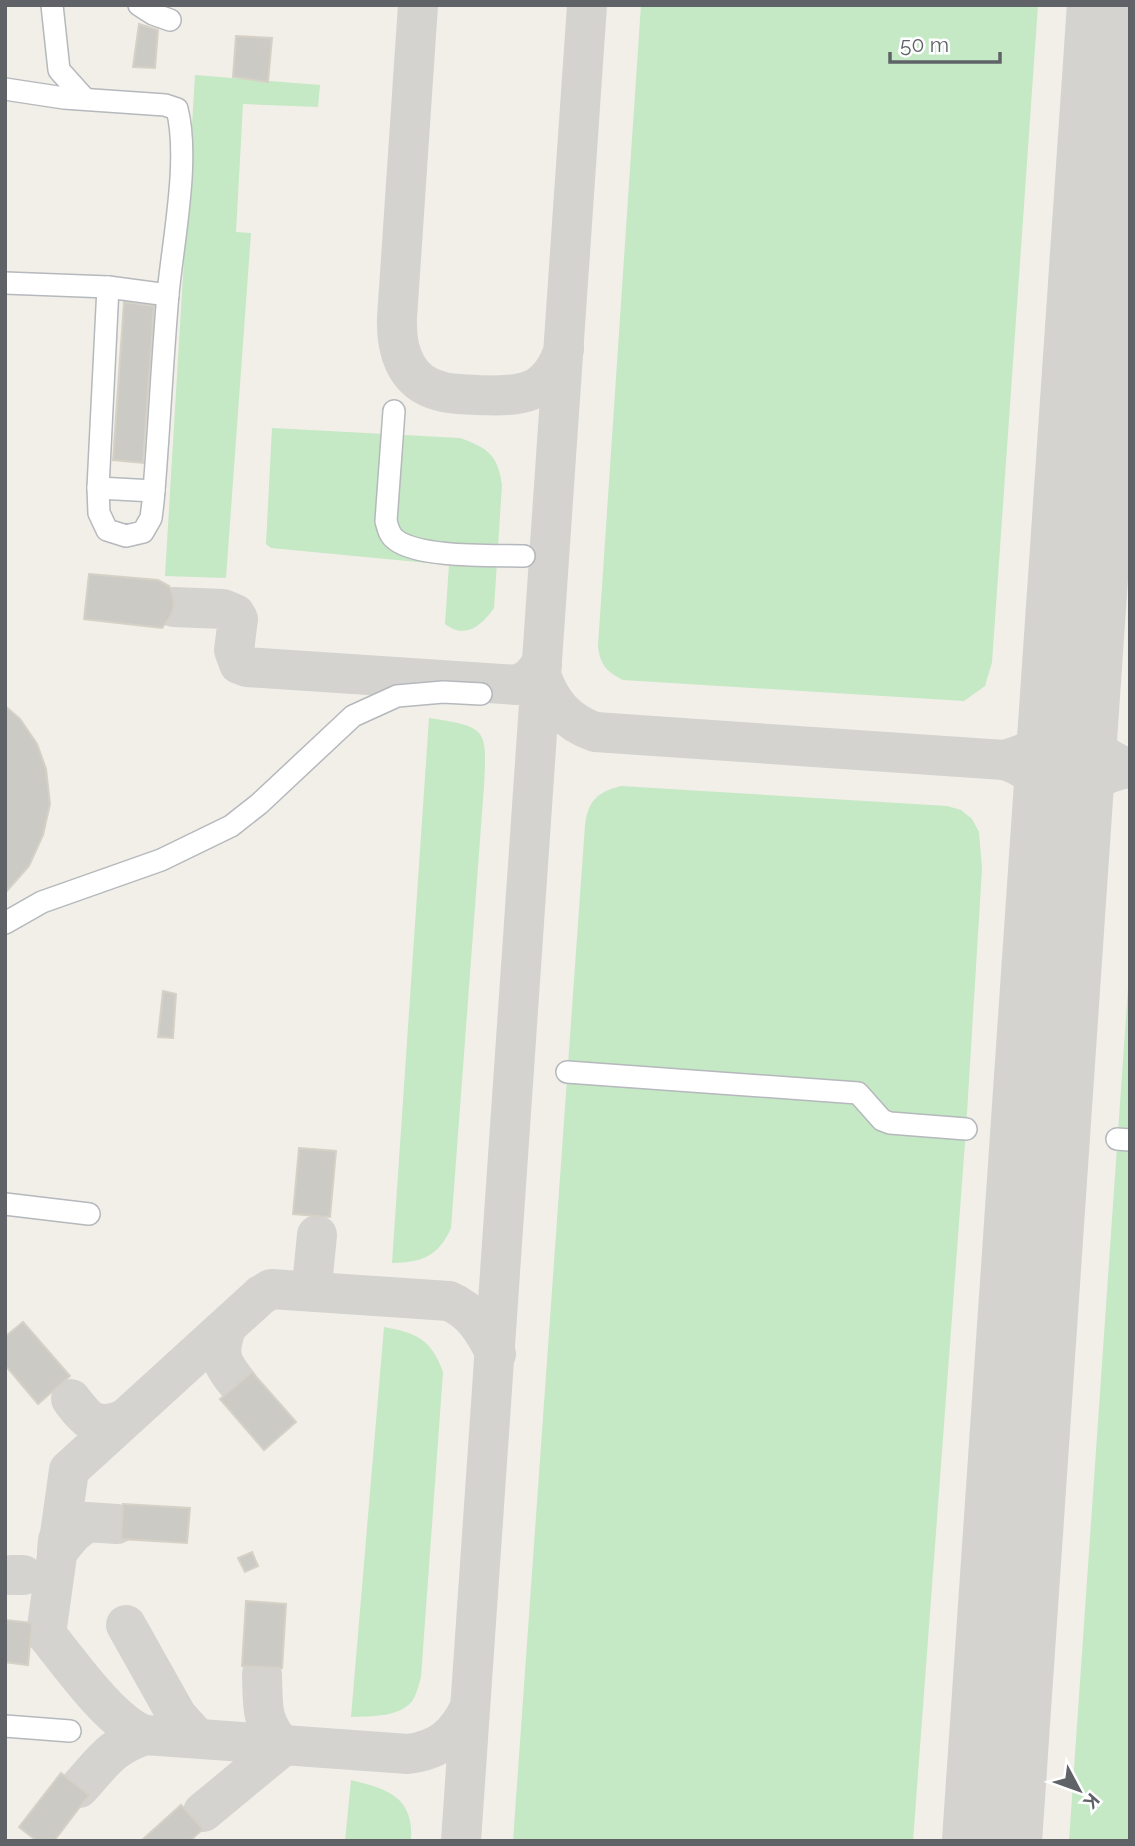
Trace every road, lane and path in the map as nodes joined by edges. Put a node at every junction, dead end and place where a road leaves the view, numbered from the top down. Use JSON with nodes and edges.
{"nodes":[{"id":1,"x":52,"y":5,"type":"edge"},
{"id":2,"x":139,"y":5,"type":"edge"},
{"id":3,"x":170,"y":20,"type":"dead end"},
{"id":4,"x":5,"y":89,"type":"edge"},
{"id":5,"x":85,"y":99,"type":"junction"},
{"id":6,"x":5,"y":283,"type":"edge"},
{"id":7,"x":108,"y":287,"type":"junction"},
{"id":8,"x":168,"y":295,"type":"junction"},
{"id":9,"x":394,"y":411,"type":"dead end"},
{"id":10,"x":98,"y":488,"type":"junction"},
{"id":11,"x":154,"y":491,"type":"junction"},
{"id":12,"x":524,"y":556,"type":"dead end"},
{"id":13,"x":481,"y":694,"type":"dead end"},
{"id":14,"x":5,"y":923,"type":"edge"},
{"id":15,"x":567,"y":1072,"type":"dead end"},
{"id":16,"x":966,"y":1129,"type":"dead end"},
{"id":17,"x":5,"y":1204,"type":"edge"},
{"id":18,"x":89,"y":1214,"type":"dead end"},
{"id":19,"x":5,"y":1726,"type":"edge"},
{"id":20,"x":70,"y":1731,"type":"dead end"}],
"edges":[{"from":1,"to":5,"type":"lane"},
{"from":2,"to":3,"type":"lane"},
{"from":4,"to":5,"type":"lane"},
{"from":5,"to":8,"type":"lane"},
{"from":6,"to":7,"type":"lane"},
{"from":7,"to":8,"type":"lane"},
{"from":7,"to":10,"type":"lane"},
{"from":8,"to":11,"type":"lane"},
{"from":9,"to":12,"type":"lane"},
{"from":10,"to":11,"type":"lane"},
{"from":10,"to":11,"type":"lane"},
{"from":13,"to":14,"type":"lane"},
{"from":15,"to":16,"type":"lane"},
{"from":17,"to":18,"type":"lane"},
{"from":19,"to":20,"type":"lane"}]}
